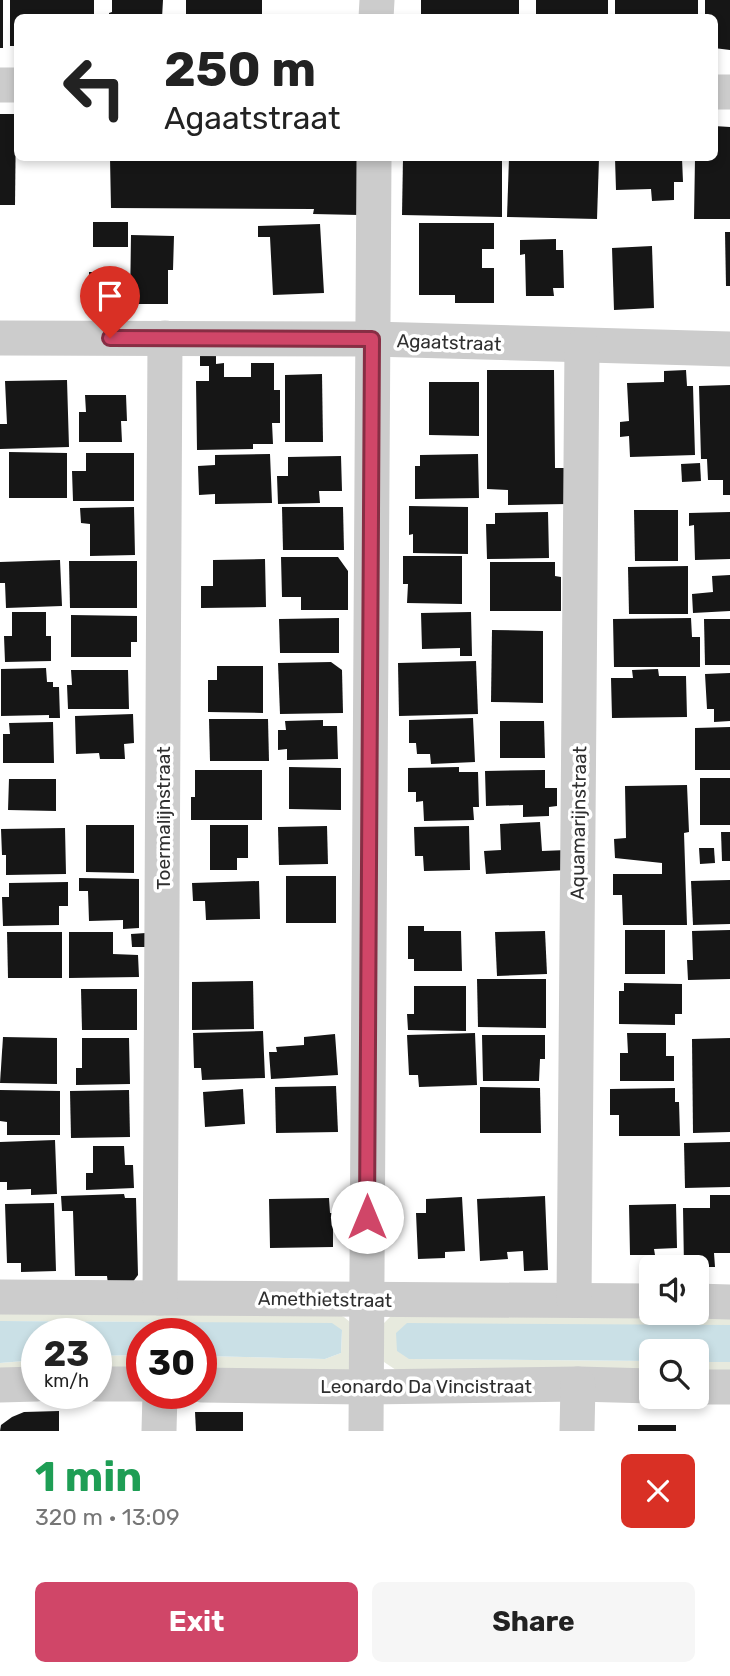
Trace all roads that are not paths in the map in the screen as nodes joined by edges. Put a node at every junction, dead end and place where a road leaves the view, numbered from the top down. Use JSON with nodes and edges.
{"nodes":[{"id":1,"x":374,"y":161,"type":"edge"},
{"id":2,"x":0,"y":338,"type":"edge"},
{"id":3,"x":165,"y":338,"type":"junction"},
{"id":4,"x":372,"y":339,"type":"junction"},
{"id":5,"x":582,"y":346,"type":"junction"},
{"id":6,"x":730,"y":349,"type":"edge"},
{"id":7,"x":0,"y":1297,"type":"edge"},
{"id":8,"x":160,"y":1297,"type":"junction"},
{"id":9,"x":367,"y":1300,"type":"junction"},
{"id":10,"x":573,"y":1300,"type":"junction"},
{"id":11,"x":639,"y":1301,"type":"edge"},
{"id":12,"x":709,"y":1301,"type":"edge"},
{"id":13,"x":730,"y":1302,"type":"edge"},
{"id":14,"x":21,"y":1384,"type":"edge"},
{"id":15,"x":578,"y":1384,"type":"junction"},
{"id":16,"x":0,"y":1385,"type":"edge"},
{"id":17,"x":217,"y":1385,"type":"edge"},
{"id":18,"x":639,"y":1386,"type":"edge"},
{"id":19,"x":367,"y":1387,"type":"junction"},
{"id":20,"x":709,"y":1387,"type":"edge"},
{"id":21,"x":730,"y":1387,"type":"edge"},
{"id":22,"x":160,"y":1409,"type":"edge"},
{"id":23,"x":159,"y":1431,"type":"edge"},
{"id":24,"x":366,"y":1431,"type":"edge"},
{"id":25,"x":577,"y":1431,"type":"edge"}],
"edges":[{"from":1,"to":4,"type":"street"},
{"from":2,"to":3,"type":"street","name":"Agaatstraat"},
{"from":3,"to":4,"type":"street","name":"Agaatstraat"},
{"from":3,"to":8,"type":"street","name":"Toermalijnstraat"},
{"from":4,"to":5,"type":"street","name":"Agaatstraat"},
{"from":4,"to":9,"type":"street"},
{"from":5,"to":6,"type":"street","name":"Agaatstraat"},
{"from":5,"to":10,"type":"street","name":"Aquamarijnstraat"},
{"from":7,"to":8,"type":"street","name":"Amethietstraat"},
{"from":8,"to":9,"type":"street","name":"Amethietstraat"},
{"from":9,"to":10,"type":"street","name":"Amethietstraat"},
{"from":9,"to":19,"type":"street"},
{"from":10,"to":11,"type":"street","name":"Amethietstraat"},
{"from":12,"to":13,"type":"street"},
{"from":14,"to":16,"type":"street"},
{"from":15,"to":18,"type":"street","name":"Leonardo Da Vincistraat"},
{"from":15,"to":19,"type":"street","name":"Leonardo Da Vincistraat"},
{"from":15,"to":25,"type":"street"},
{"from":17,"to":19,"type":"street","name":"Leonardo Da Vincistraat"},
{"from":19,"to":24,"type":"street"},
{"from":20,"to":21,"type":"street"},
{"from":22,"to":23,"type":"street"}]}
